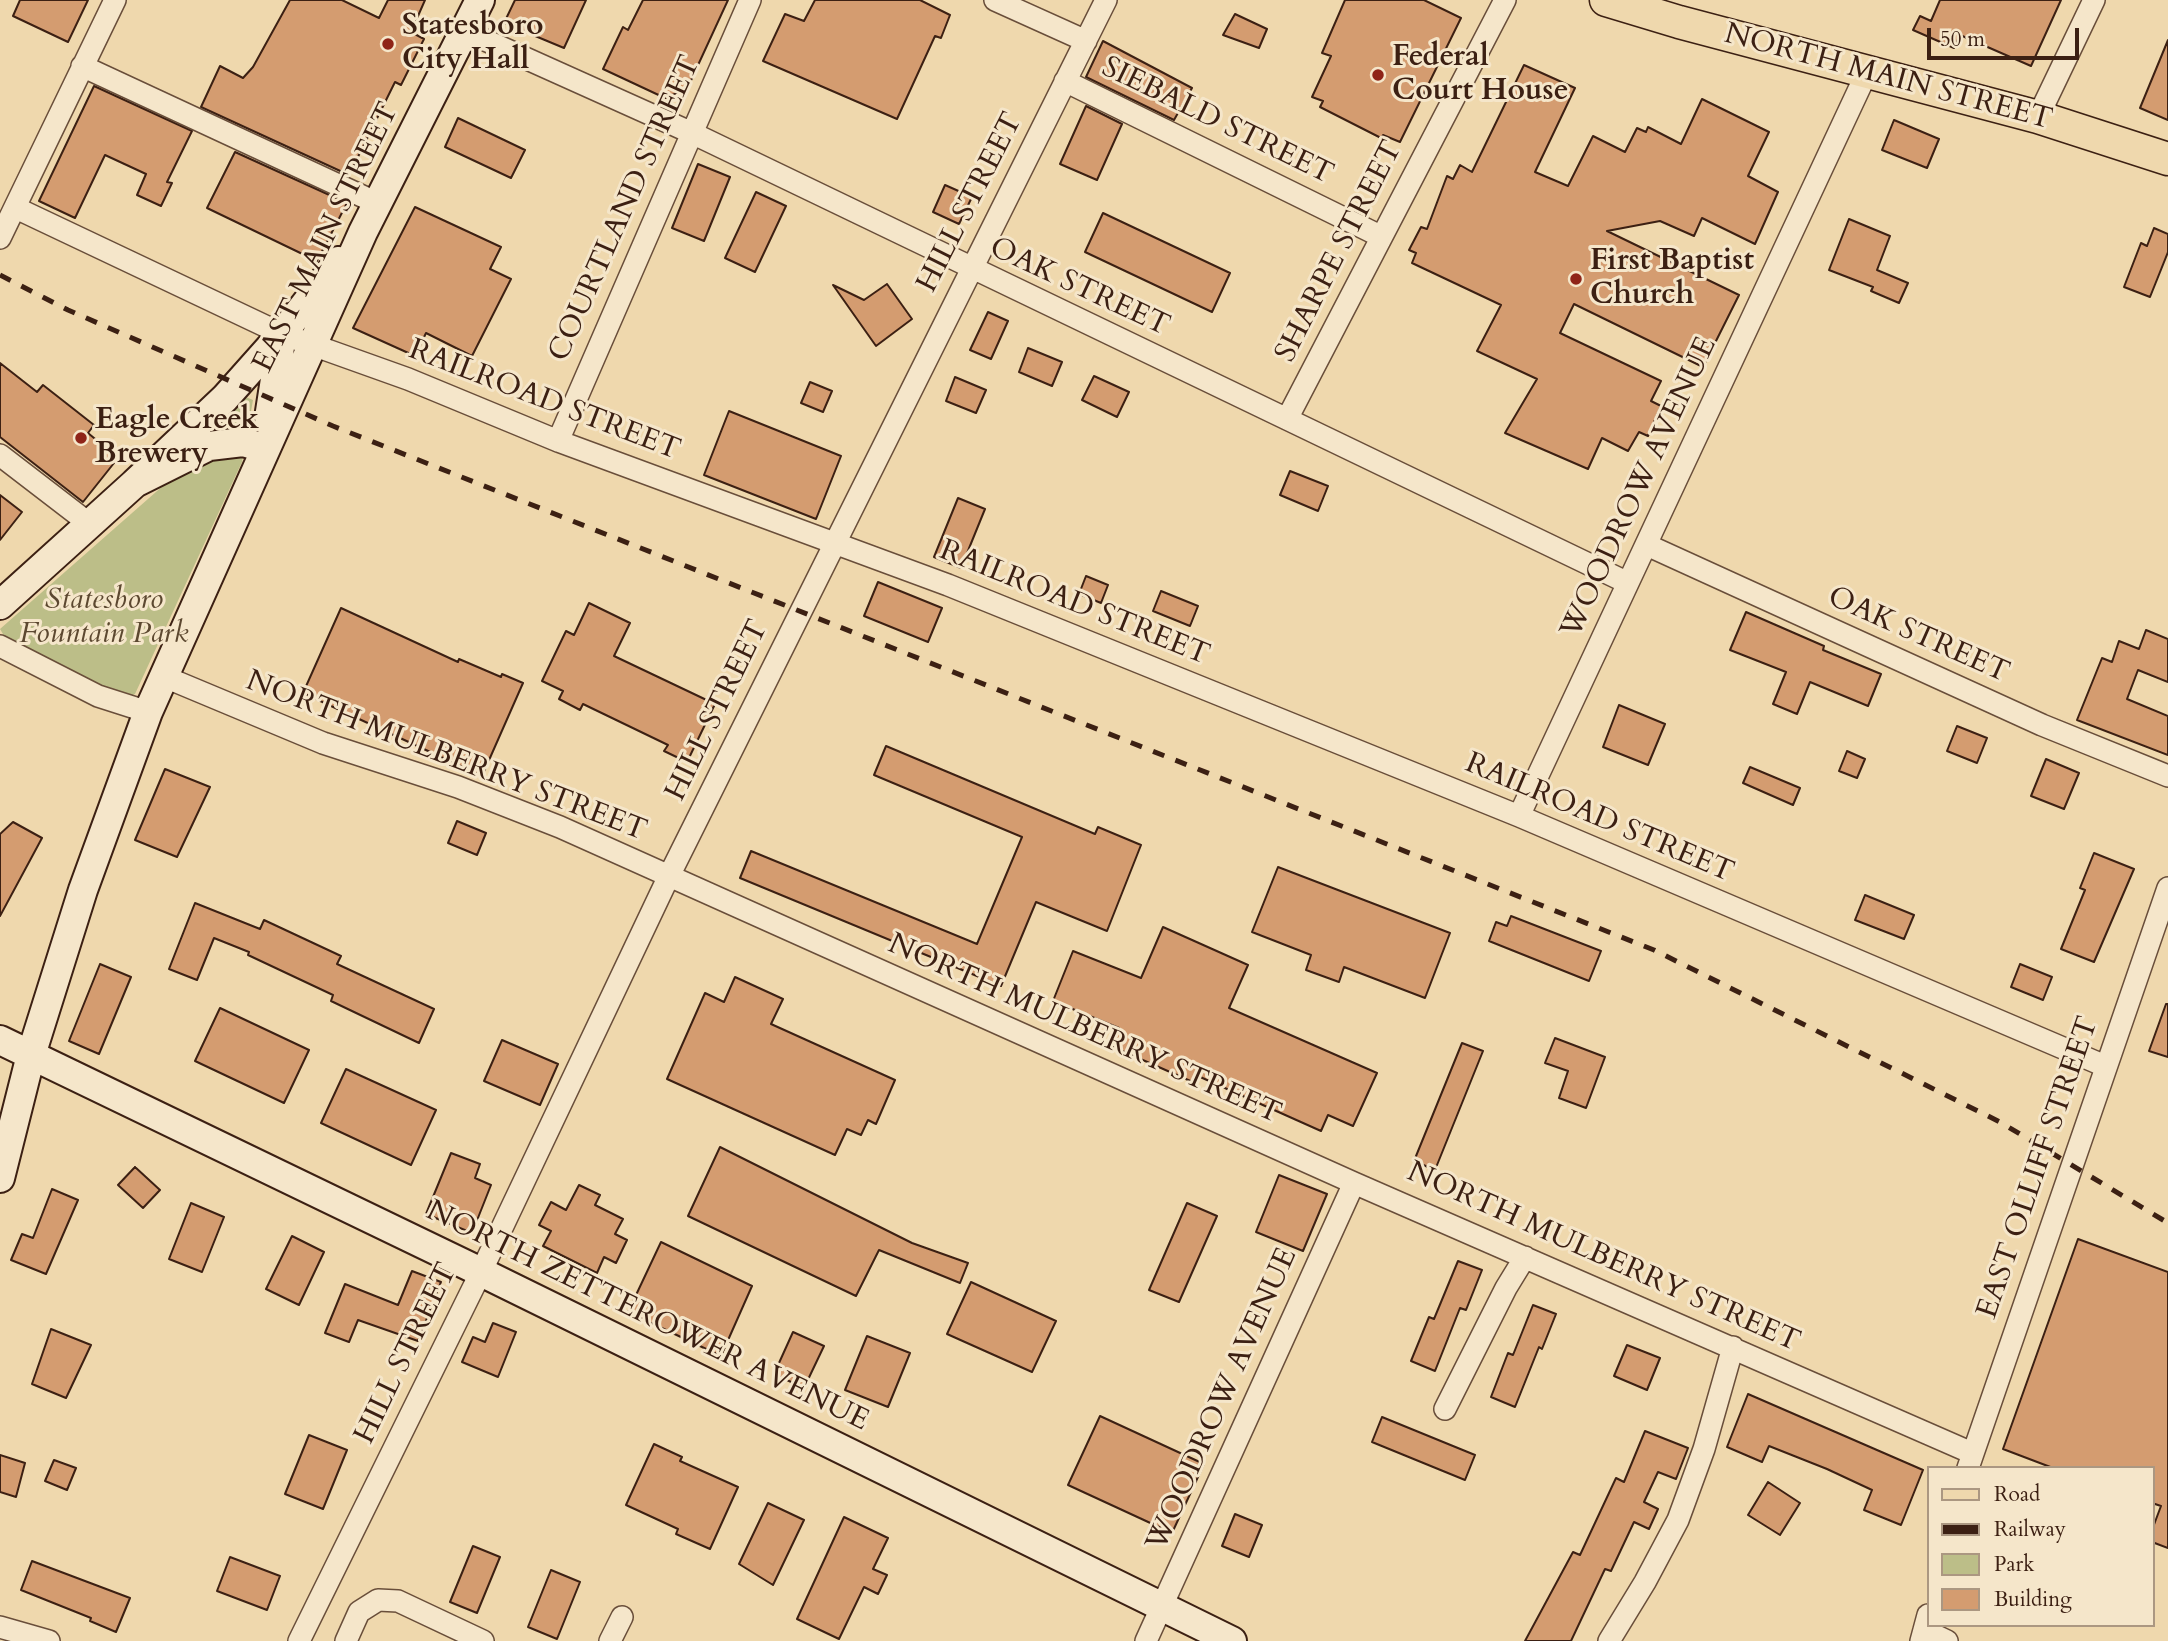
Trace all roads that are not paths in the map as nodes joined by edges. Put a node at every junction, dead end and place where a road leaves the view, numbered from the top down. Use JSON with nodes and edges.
{"nodes":[{"id":1,"x":115,"y":0,"type":"edge"},
{"id":2,"x":480,"y":0,"type":"edge"},
{"id":3,"x":750,"y":0,"type":"edge"},
{"id":4,"x":995,"y":0,"type":"edge"},
{"id":5,"x":1106,"y":0,"type":"edge"},
{"id":6,"x":1504,"y":0,"type":"edge"},
{"id":7,"x":1606,"y":0,"type":"edge"},
{"id":8,"x":2094,"y":0,"type":"edge"},
{"id":9,"x":465,"y":31,"type":"junction"},
{"id":10,"x":1086,"y":41,"type":"junction"},
{"id":11,"x":82,"y":66,"type":"junction"},
{"id":12,"x":1868,"y":70,"type":"junction"},
{"id":13,"x":1065,"y":80,"type":"junction"},
{"id":14,"x":2038,"y":117,"type":"junction"},
{"id":15,"x":692,"y":133,"type":"junction"},
{"id":16,"x":2168,"y":159,"type":"edge"},
{"id":17,"x":377,"y":204,"type":"junction"},
{"id":18,"x":16,"y":208,"type":"junction"},
{"id":19,"x":363,"y":232,"type":"junction"},
{"id":20,"x":1380,"y":236,"type":"junction"},
{"id":21,"x":0,"y":238,"type":"edge"},
{"id":22,"x":971,"y":270,"type":"junction"},
{"id":23,"x":282,"y":334,"type":"junction"},
{"id":24,"x":312,"y":345,"type":"junction"},
{"id":25,"x":1287,"y":419,"type":"junction"},
{"id":26,"x":558,"y":441,"type":"junction"},
{"id":27,"x":265,"y":448,"type":"junction"},
{"id":28,"x":0,"y":455,"type":"edge"},
{"id":29,"x":135,"y":483,"type":"junction"},
{"id":30,"x":91,"y":525,"type":"junction"},
{"id":31,"x":833,"y":543,"type":"junction"},
{"id":32,"x":1647,"y":545,"type":"junction"},
{"id":33,"x":1628,"y":583,"type":"junction"},
{"id":34,"x":0,"y":605,"type":"edge"},
{"id":35,"x":0,"y":646,"type":"edge"},
{"id":36,"x":165,"y":677,"type":"junction"},
{"id":37,"x":148,"y":712,"type":"junction"},
{"id":38,"x":2168,"y":776,"type":"edge"},
{"id":39,"x":1519,"y":816,"type":"junction"},
{"id":40,"x":668,"y":878,"type":"junction"},
{"id":41,"x":2168,"y":888,"type":"edge"},
{"id":42,"x":0,"y":1040,"type":"edge"},
{"id":43,"x":31,"y":1055,"type":"junction"},
{"id":44,"x":2105,"y":1066,"type":"junction"},
{"id":45,"x":0,"y":1178,"type":"edge"},
{"id":46,"x":1354,"y":1183,"type":"junction"},
{"id":47,"x":1525,"y":1257,"type":"junction"},
{"id":48,"x":481,"y":1272,"type":"junction"},
{"id":49,"x":1733,"y":1347,"type":"junction"},
{"id":50,"x":1445,"y":1409,"type":"dead end"},
{"id":51,"x":1970,"y":1460,"type":"edge"},
{"id":52,"x":1162,"y":1607,"type":"junction"},
{"id":53,"x":622,"y":1617,"type":"dead end"},
{"id":54,"x":0,"y":1626,"type":"edge"},
{"id":55,"x":1924,"y":1629,"type":"edge"},
{"id":56,"x":49,"y":1641,"type":"edge"},
{"id":57,"x":299,"y":1641,"type":"edge"},
{"id":58,"x":346,"y":1641,"type":"edge"},
{"id":59,"x":482,"y":1641,"type":"edge"},
{"id":60,"x":610,"y":1641,"type":"edge"},
{"id":61,"x":1146,"y":1641,"type":"edge"},
{"id":62,"x":1232,"y":1641,"type":"edge"},
{"id":63,"x":1609,"y":1641,"type":"edge"},
{"id":64,"x":1947,"y":1641,"type":"edge"}],
"edges":[{"from":1,"to":11,"type":"street"},
{"from":2,"to":9,"type":"main road","name":"EAST MAIN STREET"},
{"from":3,"to":15,"type":"street","name":"COURTLAND STREET"},
{"from":4,"to":10,"type":"street","name":"SIEBALD STREET"},
{"from":5,"to":10,"type":"street","name":"HILL STREET"},
{"from":6,"to":20,"type":"street","name":"SHARPE STREET"},
{"from":7,"to":12,"type":"main road","name":"NORTH MAIN STREET"},
{"from":8,"to":14,"type":"street"},
{"from":9,"to":15,"type":"street","name":"OAK STREET"},
{"from":9,"to":17,"type":"main road","name":"EAST MAIN STREET"},
{"from":10,"to":13,"type":"street","name":"HILL STREET"},
{"from":11,"to":17,"type":"street"},
{"from":11,"to":18,"type":"street"},
{"from":12,"to":14,"type":"main road","name":"NORTH MAIN STREET"},
{"from":12,"to":32,"type":"street","name":"WOODROW AVENUE"},
{"from":13,"to":20,"type":"street","name":"SIEBALD STREET"},
{"from":13,"to":22,"type":"street","name":"HILL STREET"},
{"from":14,"to":16,"type":"main road","name":"NORTH MAIN STREET"},
{"from":15,"to":22,"type":"street","name":"OAK STREET"},
{"from":15,"to":26,"type":"street","name":"COURTLAND STREET"},
{"from":17,"to":19,"type":"main road","name":"EAST MAIN STREET"},
{"from":18,"to":21,"type":"street"},
{"from":18,"to":23,"type":"street","name":"RAILROAD STREET"},
{"from":19,"to":23,"type":"main road"},
{"from":19,"to":24,"type":"main road","name":"EAST MAIN STREET"},
{"from":20,"to":25,"type":"street","name":"SHARPE STREET"},
{"from":22,"to":25,"type":"street","name":"OAK STREET"},
{"from":22,"to":31,"type":"street","name":"HILL STREET"},
{"from":23,"to":24,"type":"street","name":"RAILROAD STREET"},
{"from":23,"to":27,"type":"main road"},
{"from":23,"to":29,"type":"main road"},
{"from":24,"to":26,"type":"street","name":"RAILROAD STREET"},
{"from":24,"to":27,"type":"main road","name":"EAST MAIN STREET"},
{"from":25,"to":33,"type":"street","name":"OAK STREET"},
{"from":26,"to":31,"type":"street","name":"RAILROAD STREET"},
{"from":27,"to":29,"type":"main road"},
{"from":27,"to":36,"type":"main road","name":"EAST MAIN STREET"},
{"from":28,"to":30,"type":"street"},
{"from":29,"to":30,"type":"main road"},
{"from":30,"to":34,"type":"main road"},
{"from":31,"to":39,"type":"street","name":"RAILROAD STREET"},
{"from":31,"to":40,"type":"street","name":"HILL STREET"},
{"from":32,"to":33,"type":"street","name":"WOODROW AVENUE"},
{"from":32,"to":38,"type":"street","name":"OAK STREET"},
{"from":33,"to":39,"type":"street","name":"WOODROW AVENUE"},
{"from":35,"to":37,"type":"street"},
{"from":36,"to":37,"type":"main road","name":"EAST MAIN STREET"},
{"from":36,"to":40,"type":"street","name":"NORTH MULBERRY STREET"},
{"from":37,"to":43,"type":"main road","name":"EAST MAIN STREET"},
{"from":39,"to":44,"type":"street","name":"RAILROAD STREET"},
{"from":40,"to":46,"type":"street","name":"NORTH MULBERRY STREET"},
{"from":40,"to":48,"type":"street","name":"HILL STREET"},
{"from":41,"to":44,"type":"street","name":"EAST OLLIFF STREET"},
{"from":42,"to":43,"type":"main road","name":"NORTH ZETTEROWER AVENUE"},
{"from":43,"to":45,"type":"main road","name":"EAST MAIN STREET"},
{"from":43,"to":48,"type":"main road","name":"NORTH ZETTEROWER AVENUE"},
{"from":44,"to":51,"type":"street","name":"EAST OLLIFF STREET"},
{"from":46,"to":47,"type":"street","name":"NORTH MULBERRY STREET"},
{"from":46,"to":52,"type":"street","name":"WOODROW AVENUE"},
{"from":47,"to":49,"type":"street","name":"NORTH MULBERRY STREET"},
{"from":47,"to":50,"type":"street"},
{"from":48,"to":52,"type":"main road","name":"NORTH ZETTEROWER AVENUE"},
{"from":48,"to":57,"type":"street","name":"HILL STREET"},
{"from":49,"to":51,"type":"street","name":"NORTH MULBERRY STREET"},
{"from":49,"to":63,"type":"street"},
{"from":52,"to":61,"type":"street","name":"WOODROW AVENUE"},
{"from":52,"to":62,"type":"main road","name":"NORTH ZETTEROWER AVENUE"},
{"from":53,"to":60,"type":"street"},
{"from":54,"to":56,"type":"street"},
{"from":55,"to":64,"type":"street"},
{"from":58,"to":59,"type":"street"}]}
